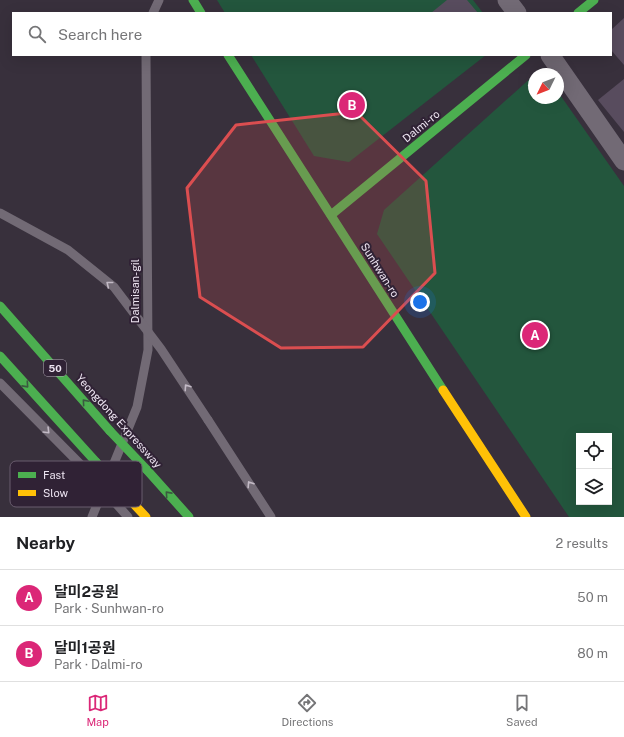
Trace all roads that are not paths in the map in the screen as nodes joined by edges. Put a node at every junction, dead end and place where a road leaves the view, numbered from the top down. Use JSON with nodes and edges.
{"nodes":[{"id":1,"x":159,"y":0,"type":"edge"},
{"id":2,"x":193,"y":0,"type":"edge"},
{"id":3,"x":507,"y":0,"type":"edge"},
{"id":4,"x":594,"y":0,"type":"edge"},
{"id":5,"x":153,"y":12,"type":"edge"},
{"id":6,"x":200,"y":12,"type":"edge"},
{"id":7,"x":516,"y":12,"type":"edge"},
{"id":8,"x":579,"y":12,"type":"edge"},
{"id":9,"x":146,"y":56,"type":"edge"},
{"id":10,"x":229,"y":56,"type":"edge"},
{"id":11,"x":525,"y":56,"type":"edge"},
{"id":12,"x":551,"y":56,"type":"edge"},
{"id":13,"x":621,"y":149,"type":"edge"},
{"id":14,"x":0,"y":214,"type":"edge"},
{"id":15,"x":331,"y":215,"type":"junction"},
{"id":16,"x":0,"y":306,"type":"edge"},
{"id":17,"x":0,"y":356,"type":"edge"},
{"id":18,"x":0,"y":383,"type":"edge"},
{"id":19,"x":77,"y":461,"type":"edge"},
{"id":20,"x":95,"y":461,"type":"edge"},
{"id":21,"x":115,"y":461,"type":"edge"},
{"id":22,"x":138,"y":461,"type":"edge"},
{"id":23,"x":142,"y":465,"type":"edge"},
{"id":24,"x":96,"y":507,"type":"edge"},
{"id":25,"x":119,"y":507,"type":"edge"},
{"id":26,"x":137,"y":507,"type":"edge"},
{"id":27,"x":92,"y":517,"type":"edge"},
{"id":28,"x":128,"y":517,"type":"edge"},
{"id":29,"x":146,"y":517,"type":"edge"},
{"id":30,"x":190,"y":517,"type":"edge"},
{"id":31,"x":271,"y":517,"type":"edge"},
{"id":32,"x":526,"y":517,"type":"edge"}],
"edges":[{"from":1,"to":5,"type":"lane"},
{"from":2,"to":6,"type":"main road"},
{"from":3,"to":7,"type":"street"},
{"from":4,"to":8,"type":"main road"},
{"from":9,"to":21,"type":"lane","name":"Dalmisan-gil"},
{"from":10,"to":15,"type":"main road","name":"Sunhwan-ro"},
{"from":11,"to":15,"type":"main road","name":"Dalmi-ro"},
{"from":12,"to":13,"type":"street"},
{"from":31,"to":14,"type":"lane","one_way":true,"bridge":true},
{"from":15,"to":32,"type":"main road","name":"Sunhwan-ro"},
{"from":22,"to":16,"type":"main road","name":"Yeongdong Expressway","number":"50","one_way":true,"bridge":true},
{"from":17,"to":20,"type":"main road","one_way":true,"bridge":true},
{"from":18,"to":19,"type":"lane","one_way":true,"bridge":true},
{"from":30,"to":23,"type":"main road","name":"Yeongdong Expressway","number":"50","one_way":true,"bridge":true},
{"from":24,"to":27,"type":"lane","name":"Dalmisan-gil"},
{"from":25,"to":28,"type":"lane","one_way":true,"bridge":true},
{"from":26,"to":29,"type":"main road","one_way":true,"bridge":true}]}
